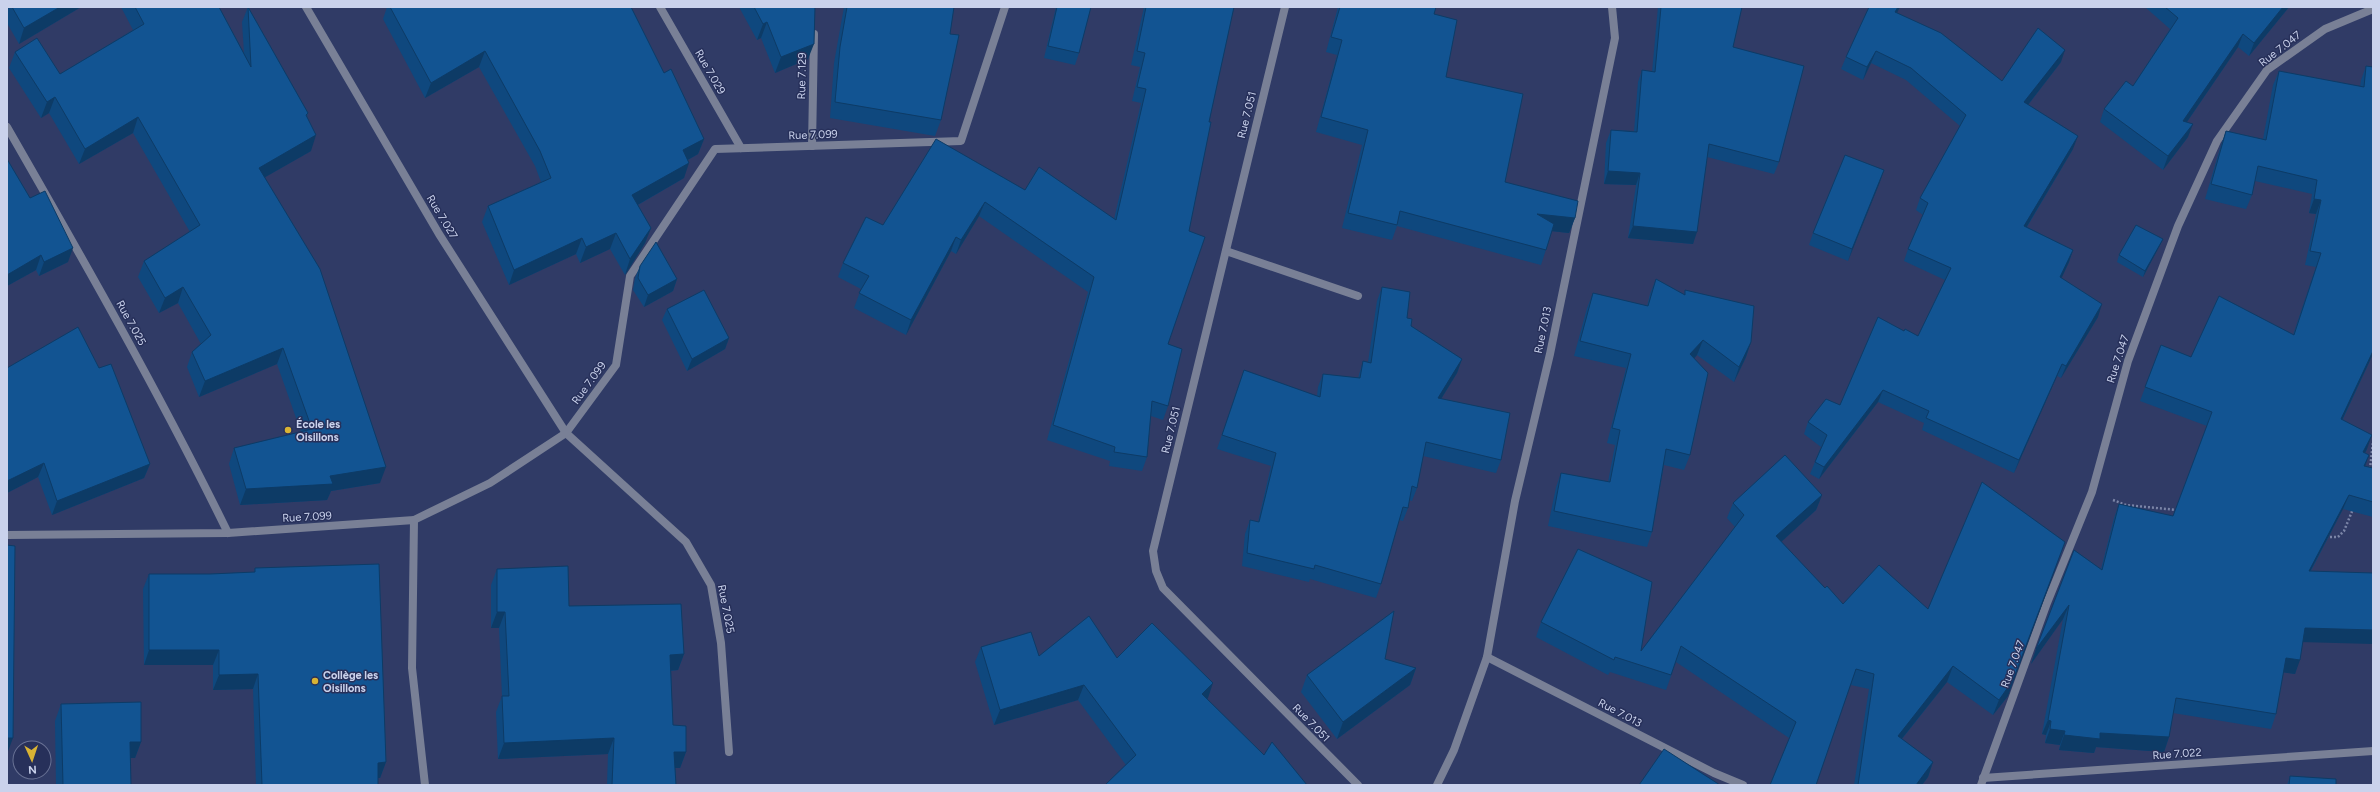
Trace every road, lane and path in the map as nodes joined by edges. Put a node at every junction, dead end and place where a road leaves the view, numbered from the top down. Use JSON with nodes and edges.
{"nodes":[{"id":1,"x":306,"y":7,"type":"edge"},
{"id":2,"x":660,"y":7,"type":"edge"},
{"id":3,"x":1006,"y":7,"type":"edge"},
{"id":4,"x":1285,"y":7,"type":"edge"},
{"id":5,"x":1612,"y":7,"type":"edge"},
{"id":6,"x":2373,"y":9,"type":"edge"},
{"id":7,"x":814,"y":22,"type":"edge"},
{"id":8,"x":7,"y":127,"type":"edge"},
{"id":9,"x":812,"y":146,"type":"junction"},
{"id":10,"x":741,"y":148,"type":"junction"},
{"id":11,"x":1226,"y":251,"type":"junction"},
{"id":12,"x":1358,"y":296,"type":"dead end"},
{"id":13,"x":566,"y":433,"type":"junction"},
{"id":14,"x":2373,"y":442,"type":"edge"},
{"id":15,"x":2369,"y":470,"type":"edge"},
{"id":16,"x":2092,"y":492,"type":"junction"},
{"id":17,"x":2355,"y":505,"type":"edge"},
{"id":18,"x":2182,"y":511,"type":"edge"},
{"id":19,"x":414,"y":520,"type":"junction"},
{"id":20,"x":228,"y":533,"type":"junction"},
{"id":21,"x":2321,"y":534,"type":"edge"},
{"id":22,"x":7,"y":535,"type":"edge"},
{"id":23,"x":1487,"y":658,"type":"junction"},
{"id":24,"x":2373,"y":751,"type":"edge"},
{"id":25,"x":729,"y":752,"type":"dead end"},
{"id":26,"x":1982,"y":781,"type":"edge"},
{"id":27,"x":425,"y":785,"type":"edge"},
{"id":28,"x":1358,"y":785,"type":"edge"},
{"id":29,"x":1437,"y":785,"type":"edge"},
{"id":30,"x":1744,"y":785,"type":"edge"}],
"edges":[{"from":1,"to":13,"type":"street","name":"Rue 7.027"},
{"from":2,"to":10,"type":"street","name":"Rue 7.029"},
{"from":3,"to":9,"type":"street","name":"Rue 7.099"},
{"from":4,"to":11,"type":"street","name":"Rue 7.051"},
{"from":5,"to":23,"type":"street","name":"Rue 7.013"},
{"from":6,"to":16,"type":"street","name":"Rue 7.047"},
{"from":7,"to":9,"type":"street","name":"Rue 7.129"},
{"from":8,"to":20,"type":"street","name":"Rue 7.025"},
{"from":9,"to":10,"type":"street","name":"Rue 7.099"},
{"from":10,"to":13,"type":"street","name":"Rue 7.099"},
{"from":11,"to":12,"type":"street"},
{"from":11,"to":28,"type":"street","name":"Rue 7.051"},
{"from":13,"to":19,"type":"street","name":"Rue 7.099"},
{"from":13,"to":25,"type":"street","name":"Rue 7.025"},
{"from":14,"to":15,"type":"path"},
{"from":16,"to":18,"type":"path"},
{"from":16,"to":26,"type":"street","name":"Rue 7.047"},
{"from":17,"to":21,"type":"path"},
{"from":19,"to":20,"type":"street","name":"Rue 7.099"},
{"from":19,"to":27,"type":"street"},
{"from":20,"to":22,"type":"street","name":"Rue 7.099"},
{"from":23,"to":29,"type":"street","name":"Rue 7.013"},
{"from":23,"to":30,"type":"street","name":"Rue 7.013"},
{"from":24,"to":26,"type":"street","name":"Rue 7.022"}]}
